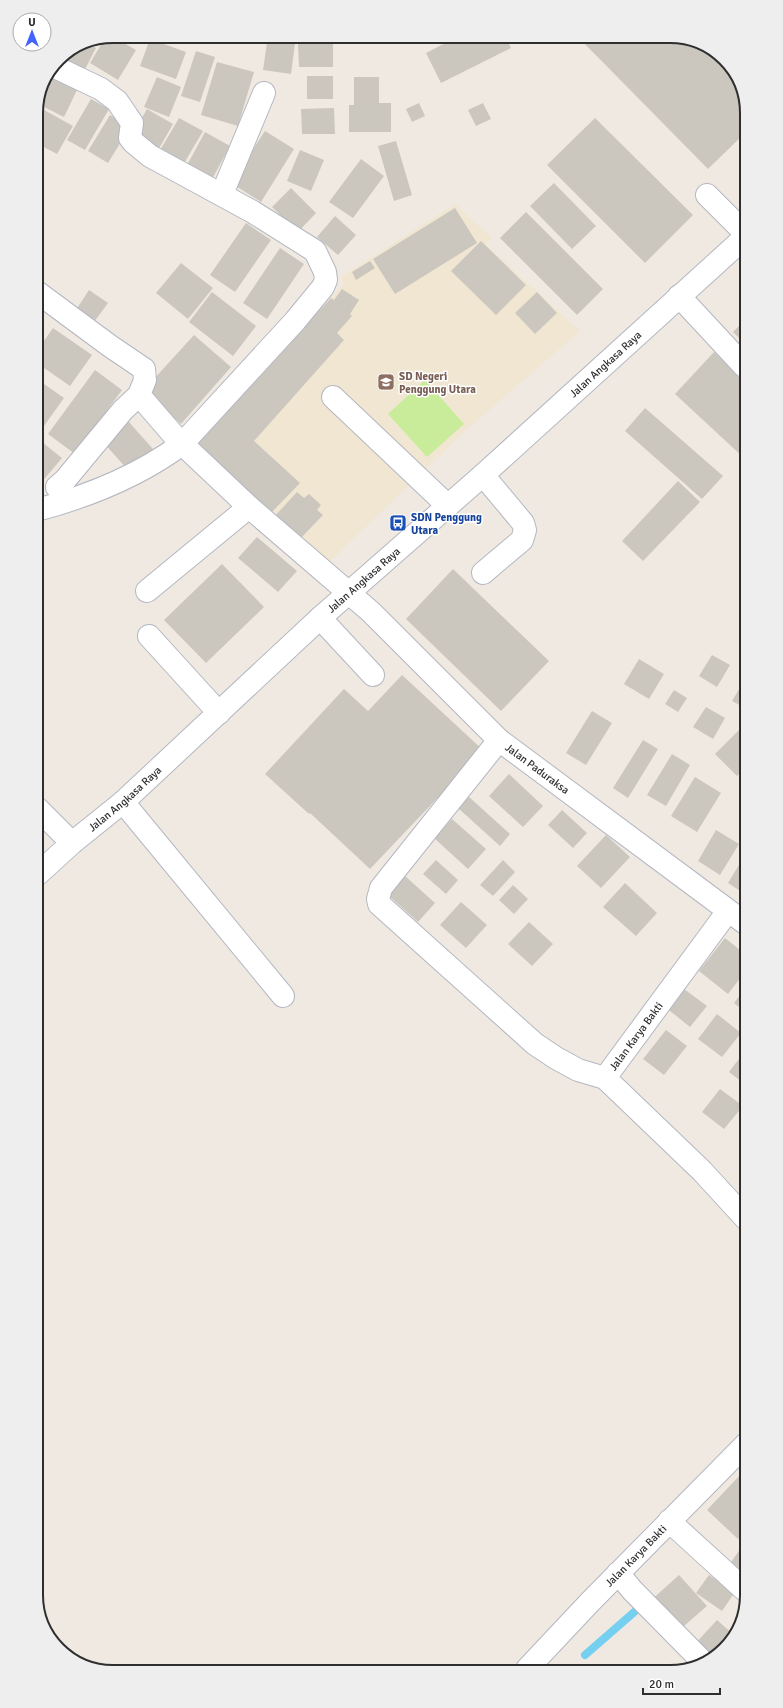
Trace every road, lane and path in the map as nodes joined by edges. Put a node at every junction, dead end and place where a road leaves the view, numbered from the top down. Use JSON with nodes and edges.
{"nodes":[{"id":1,"x":58,"y":69,"type":"edge"},
{"id":2,"x":264,"y":92,"type":"dead end"},
{"id":3,"x":222,"y":194,"type":"junction"},
{"id":4,"x":707,"y":195,"type":"dead end"},
{"id":5,"x":740,"y":228,"type":"edge"},
{"id":6,"x":740,"y":242,"type":"edge"},
{"id":7,"x":43,"y":296,"type":"edge"},
{"id":8,"x":680,"y":296,"type":"junction"},
{"id":9,"x":740,"y":362,"type":"edge"},
{"id":10,"x":138,"y":395,"type":"junction"},
{"id":11,"x":333,"y":397,"type":"dead end"},
{"id":12,"x":176,"y":439,"type":"junction"},
{"id":13,"x":483,"y":475,"type":"junction"},
{"id":14,"x":57,"y":487,"type":"dead end"},
{"id":15,"x":448,"y":506,"type":"junction"},
{"id":16,"x":249,"y":507,"type":"junction"},
{"id":17,"x":43,"y":508,"type":"edge"},
{"id":18,"x":483,"y":573,"type":"dead end"},
{"id":19,"x":147,"y":591,"type":"dead end"},
{"id":20,"x":349,"y":593,"type":"junction"},
{"id":21,"x":320,"y":618,"type":"junction"},
{"id":22,"x":149,"y":636,"type":"dead end"},
{"id":23,"x":373,"y":675,"type":"dead end"},
{"id":24,"x":219,"y":713,"type":"junction"},
{"id":25,"x":499,"y":740,"type":"junction"},
{"id":26,"x":123,"y":802,"type":"junction"},
{"id":27,"x":43,"y":814,"type":"edge"},
{"id":28,"x":72,"y":843,"type":"junction"},
{"id":29,"x":43,"y":869,"type":"edge"},
{"id":30,"x":736,"y":917,"type":"edge"},
{"id":31,"x":283,"y":996,"type":"dead end"},
{"id":32,"x":605,"y":1078,"type":"junction"},
{"id":33,"x":740,"y":1212,"type":"edge"},
{"id":34,"x":740,"y":1450,"type":"edge"},
{"id":35,"x":669,"y":1521,"type":"junction"},
{"id":36,"x":618,"y":1573,"type":"junction"},
{"id":37,"x":740,"y":1586,"type":"edge"},
{"id":38,"x":700,"y":1659,"type":"edge"},
{"id":39,"x":535,"y":1665,"type":"edge"}],
"edges":[{"from":1,"to":3,"type":"street"},
{"from":2,"to":3,"type":"street"},
{"from":3,"to":12,"type":"street"},
{"from":4,"to":5,"type":"street"},
{"from":6,"to":8,"type":"street","name":"Jalan Angkasa Raya"},
{"from":7,"to":10,"type":"street"},
{"from":8,"to":9,"type":"street"},
{"from":8,"to":13,"type":"street","name":"Jalan Angkasa Raya"},
{"from":10,"to":12,"type":"street","name":"Jalan Paduraksa"},
{"from":10,"to":14,"type":"street"},
{"from":11,"to":15,"type":"street"},
{"from":12,"to":16,"type":"street","name":"Jalan Paduraksa"},
{"from":12,"to":17,"type":"street"},
{"from":13,"to":15,"type":"street","name":"Jalan Angkasa Raya"},
{"from":13,"to":18,"type":"street"},
{"from":15,"to":20,"type":"street","name":"Jalan Angkasa Raya"},
{"from":16,"to":19,"type":"street"},
{"from":16,"to":20,"type":"street","name":"Jalan Paduraksa"},
{"from":20,"to":21,"type":"street","name":"Jalan Angkasa Raya"},
{"from":20,"to":25,"type":"street","name":"Jalan Paduraksa"},
{"from":21,"to":23,"type":"street"},
{"from":21,"to":24,"type":"street","name":"Jalan Angkasa Raya"},
{"from":22,"to":24,"type":"street"},
{"from":24,"to":26,"type":"street","name":"Jalan Angkasa Raya"},
{"from":25,"to":30,"type":"street","name":"Jalan Paduraksa"},
{"from":25,"to":32,"type":"street"},
{"from":26,"to":28,"type":"street","name":"Jalan Angkasa Raya"},
{"from":26,"to":31,"type":"street"},
{"from":27,"to":28,"type":"street"},
{"from":28,"to":29,"type":"street","name":"Jalan Angkasa Raya"},
{"from":30,"to":32,"type":"street","name":"Jalan Karya Bakti"},
{"from":32,"to":33,"type":"street","name":"Jalan Karya Bakti"},
{"from":34,"to":35,"type":"street","name":"Jalan Karya Bakti"},
{"from":35,"to":36,"type":"street","name":"Jalan Karya Bakti"},
{"from":35,"to":37,"type":"street"},
{"from":36,"to":38,"type":"street"},
{"from":36,"to":39,"type":"street","name":"Jalan Karya Bakti"}]}
